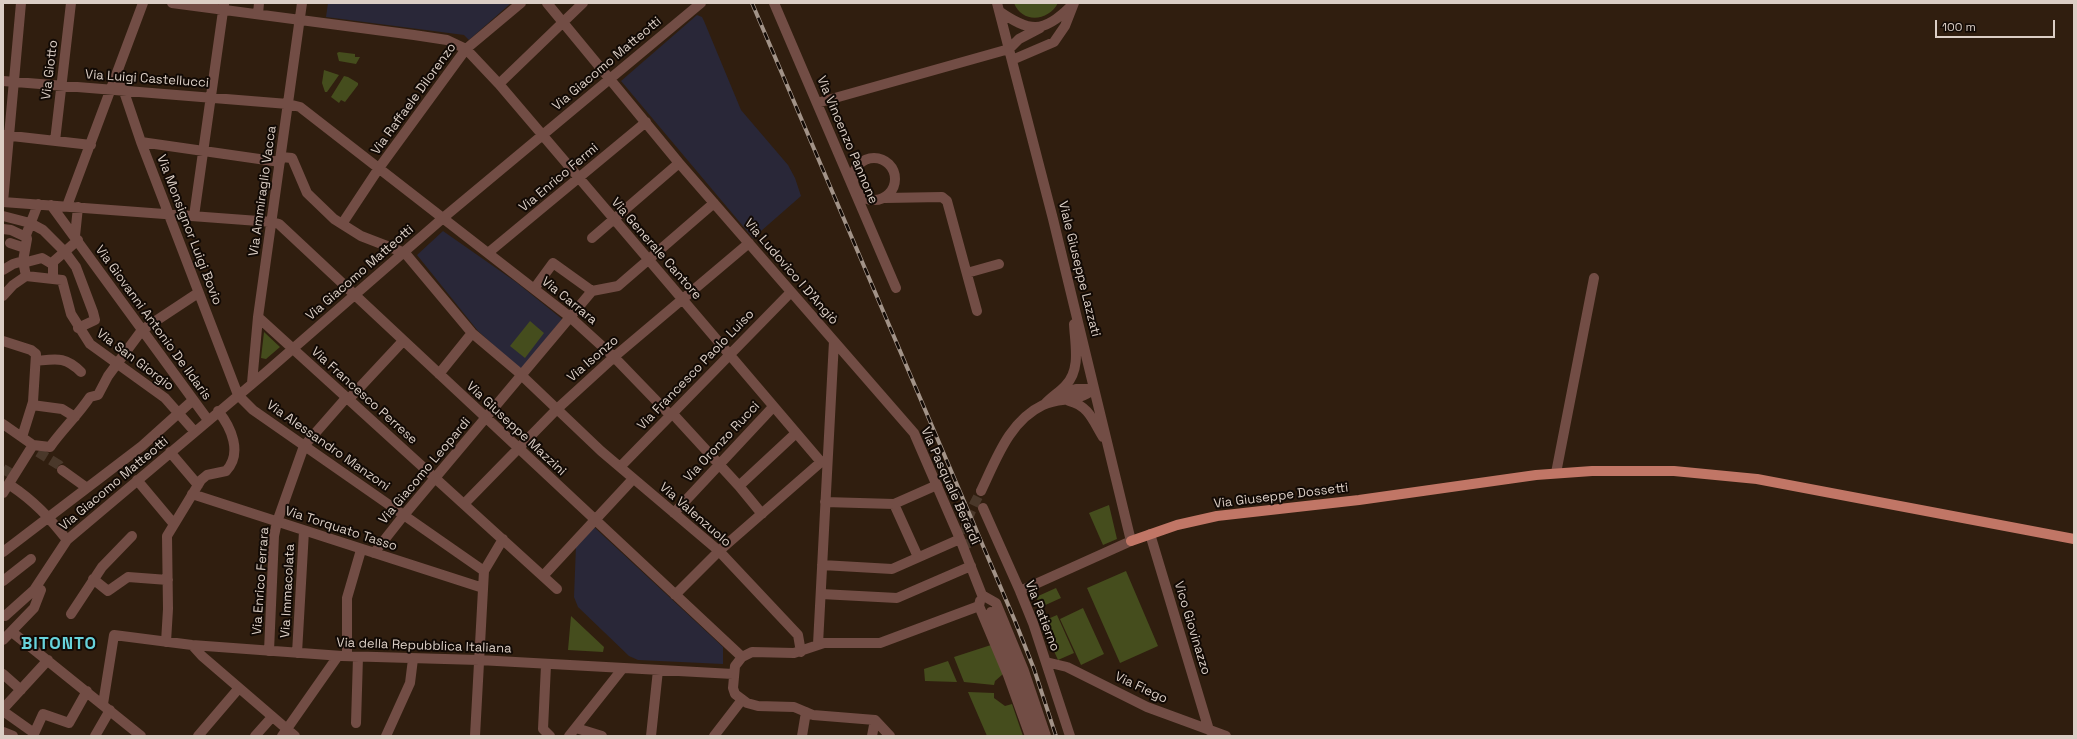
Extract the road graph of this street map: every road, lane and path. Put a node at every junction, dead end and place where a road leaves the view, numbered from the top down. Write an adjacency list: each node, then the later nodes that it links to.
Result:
1 (21, 3): 25 (street)
2 (71, 3): 27 (street, Via Giotto)
3 (143, 3): 22 (street)
4 (172, 3): 13 (street)
5 (259, 3): 15 (street)
6 (302, 3): 16 (street, Via Ammiraglio Vacca)
7 (521, 3): 19 (street, Via Raffaele Dilorenzo)
8 (547, 3): 17 (street, Via Ludovico I D'Angiò)
9 (583, 3): 17 (street)
10 (700, 3): 23 (street, Via Giacomo Matteotti)
11 (774, 3): 31 (street, Via Vincenzo Pannone)
12 (1073, 4): 18 (street); 21 (street)
13 (224, 6): 15 (street); 30 (street)
14 (998, 7): 18 (street); 20 (street, Viale Giuseppe Lazzati)
15 (258, 14): 16 (street)
16 (300, 20): 19 (street); 32 (street, Via Ammiraglio Vacca)
17 (564, 22): 23 (street, Via Ludovico I D'Angiò); 26 (street)
18 (1040, 28): 20 (street)
19 (466, 49): 26 (street, Via Generale Cantore); 42 (street, Via Raffaele Dilorenzo)
20 (1009, 49): 21 (street, Viale Giuseppe Lazzati); 31 (street)
21 (1012, 60): 87 (street, Viale Giuseppe Lazzati)
22 (118, 74): 28 (street); 29 (street, Via Monsignor Luigi Bovio)
23 (611, 79): 33 (street, Via Ludovico I D'Angiò); 35 (street, Via Giacomo Matteotti)
24 (3, 81): 25 (street, Via Luigi Castellucci)
25 (14, 82): 27 (street, Via Luigi Castellucci); 34 (street)
26 (499, 84): 35 (street, Via Generale Cantore)
27 (61, 86): 28 (street, Via Luigi Castellucci); 36 (street, Via Giotto)
28 (112, 90): 29 (street, Via Luigi Castellucci); 38 (street)
29 (124, 91): 30 (street, Via Luigi Castellucci); 37 (street, Via Monsignor Luigi Bovio)
30 (211, 97): 32 (street, Via Luigi Castellucci); 39 (street)
31 (818, 103): 44 (street, Via Vincenzo Pannone)
32 (288, 104): 40 (street, Via Ammiraglio Vacca); 42 (street, Via Luigi Castellucci)
33 (646, 122): 41 (street, Via Ludovico I D'Angiò); 43 (street, Via Enrico Fermi)
34 (6, 135): 36 (street); 46 (street)
35 (542, 135): 43 (street, Via Generale Cantore); 55 (street, Via Giacomo Matteotti)
36 (55, 141): 38 (street)
37 (141, 142): 39 (street); 52 (street, Via Monsignor Luigi Bovio)
38 (91, 145): 50 (street)
39 (203, 151): 40 (street); 54 (street)
40 (280, 159): 57 (street, Via Ammiraglio Vacca); 59 (street)
41 (679, 162): 47 (street, Via Ludovico I D'Angiò); 56 (street)
42 (379, 168): 55 (street, Via Carrara); 59 (street, Via Raffaele Dilorenzo)
43 (579, 179): 56 (street, Via Generale Cantore); 69 (street, Via Enrico Fermi)
44 (854, 189): 45 (street); 45 (street); 79 (street, Via Vincenzo Pannone)
45 (885, 198): 75 (street)
46 (3, 202): 48 (street)
47 (714, 203): 65 (street, Via Ludovico I D'Angiò); 70 (street)
48 (38, 204): 49 (street); 58 (street)
49 (52, 205): 50 (street); 62 (street, Via Giovanni Antonio De Ildaris)
50 (67, 206): 51 (street)
51 (78, 207): 52 (street); 62 (street)
52 (170, 214): 54 (street); 83 (street, Via Monsignor Luigi Bovio)
53 (3, 216): 58 (street)
54 (194, 216): 57 (street)
55 (443, 218): 68 (street, Via Giacomo Matteotti); 69 (street, Via Carrara)
56 (614, 220): 63 (street); 70 (street, Via Generale Cantore)
57 (272, 222): 84 (street, Via Giuseppe Mazzini); 89 (street, Via Ammiraglio Vacca)
58 (30, 223): 61 (street); 67 (street)
59 (342, 224): 68 (street)
60 (3, 229): 61 (street)
61 (26, 237): 66 (street)
62 (77, 238): 67 (street); 92 (street, Via Giovanni Antonio De Ildaris)
63 (592, 238)
64 (10, 243): 66 (street)
65 (749, 243): 82 (street, Via Ludovico I D'Angiò); 86 (street, Via Isonzo)
66 (25, 248): 71 (street)
67 (65, 252): 72 (street); 91 (street)
68 (405, 253): 84 (street, Via Giacomo Matteotti); 93 (street, Via Valenzuolo)
69 (488, 253): 80 (street, Via Carrara)
70 (648, 260): 81 (street); 86 (street, Via Generale Cantore)
71 (23, 262): 72 (street); 74 (street); 76 (street)
72 (53, 263): 78 (street, Via San Giorgio)
73 (999, 264): 75 (street)
74 (3, 270)
75 (966, 273): 88 (street)
76 (26, 276): 78 (street); 85 (street)
77 (1594, 278): 134 (street)
78 (58, 279): 91 (street, Via San Giorgio)
79 (896, 288)
80 (534, 289): 81 (street); 90 (street, Via Carrara)
81 (592, 291): 90 (street, Via Giacomo Leopardi)
82 (792, 292): 95 (street, Via Ludovico I D'Angiò); 98 (street, Via Francesco Paolo Luiso)
83 (198, 293): 92 (street); 107 (street, Via Monsignor Luigi Bovio)
84 (354, 294): 94 (street, Via Giuseppe Mazzini); 97 (street, Via Giacomo Matteotti)
85 (3, 296)
86 (683, 300): 98 (street, Via Generale Cantore); 99 (street, Via Isonzo)
87 (1073, 301): 106 (street, Viale Giuseppe Lazzati); 112 (street)
88 (977, 311)
89 (258, 317): 97 (street, Via Francesco Perrese); 105 (street, Via Ammiraglio Vacca)
90 (570, 317): 99 (street, Via Carrara); 104 (street, Via Giacomo Leopardi)
91 (78, 328): 101 (street, Via San Giorgio)
92 (142, 330): 101 (street); 110 (street, Via Giovanni Antonio De Ildaris)
93 (472, 333): 103 (street); 104 (street, Via Valenzuolo)
94 (403, 340): 103 (street, Via Giuseppe Mazzini); 108 (street)
95 (834, 341): 130 (street, Via Ludovico I D'Angiò); 140 (street, Via Pasquale Berardi)
96 (3, 342): 100 (street)
97 (292, 349): 105 (street, Via Giacomo Matteotti); 108 (street, Via Francesco Perrese)
98 (730, 355): 113 (street, Via Generale Cantore); 117 (street, Via Francesco Paolo Luiso)
99 (614, 357): 114 (street, Via Isonzo); 117 (street, Via Carrara)
100 (36, 361): 102 (street); 111 (street)
101 (116, 365): 116 (street, Via San Giorgio); 118 (street)
102 (81, 372)
103 (439, 374): 119 (street, Via Giuseppe Mazzini)
104 (522, 376): 114 (street, Via Valenzuolo); 119 (street, Via Giacomo Leopardi)
105 (252, 383): 107 (street, Via Giacomo Matteotti)
106 (1094, 389): 109 (street); 112 (street); 126 (street, Viale Giuseppe Lazzati)
107 (238, 395): 115 (street, Via Giacomo Matteotti); 125 (street, Via Alessandro Manzoni)
108 (347, 399): 125 (street); 135 (street, Via Francesco Perrese)
109 (1066, 400): 112 (street); 126 (street)
110 (192, 401): 116 (street); 120 (street, Via Giovanni Antonio De Ildaris)
111 (32, 405): 118 (street); 124 (street)
112 (1043, 405): 143 (street)
113 (773, 407): 123 (street, Via Generale Cantore); 131 (street, Via Oronzo Rucci)
114 (557, 409): 128 (street, Via Isonzo); 132 (street, Via Valenzuolo)
115 (218, 411): 120 (street, Via Giacomo Matteotti); 139 (street)
116 (180, 412): 122 (street, Via San Giorgio); 142 (street)
117 (671, 414): 131 (street, Via Carrara); 132 (street, Via Francesco Paolo Luiso)
118 (75, 417): 127 (street)
119 (486, 419): 128 (street, Via Giuseppe Mazzini); 135 (street, Via Giacomo Leopardi)
120 (208, 420): 122 (street, Via Giacomo Matteotti)
121 (3, 424): 124 (street)
122 (195, 432): 129 (street, Via Giacomo Matteotti)
123 (796, 433): 130 (street, Via Generale Cantore); 141 (street)
124 (22, 437): 127 (street)
125 (304, 446): 152 (street, Via Alessandro Manzoni); 155 (street, Via Enrico Ferrara)
126 (1108, 446): 164 (street, Viale Giuseppe Lazzati)
127 (37, 448): 136 (street)
128 (517, 448): 147 (street, Via Isonzo); 154 (street, Via Giuseppe Mazzini)
129 (170, 452): 138 (street, Via Giacomo Matteotti); 139 (street)
130 (824, 462): 146 (street, Via Ludovico I D'Angiò); 151 (street)
131 (720, 465): 141 (street, Via Carrara); 150 (street, Via Oronzo Rucci)
132 (620, 467): 137 (street, Via Valenzuolo)
133 (62, 470): 142 (street)
134 (1556, 473): 158 (main road, Via Giuseppe Dossetti); 162 (main road, Via Giuseppe Dossetti)
135 (436, 478): 147 (street, Via Francesco Perrese); 152 (street, Via Giacomo Leopardi)
136 (13, 479): 144 (street); 153 (street)
137 (634, 479): 150 (street, Via Valenzuolo); 154 (street)
138 (137, 480): 156 (street); 163 (street, Via Giacomo Matteotti)
139 (198, 485): 145 (street)
140 (937, 485): 148 (street); 161 (street, Via Pasquale Berardi)
141 (739, 486): 151 (street, Via Carrara)
142 (89, 487): 153 (street)
143 (981, 491)
144 (3, 493)
145 (192, 494): 155 (street, Via Torquato Tasso); 156 (street)
146 (825, 502): 148 (street); 171 (street, Via Ludovico I D'Angiò)
147 (464, 504): 160 (street, Via Francesco Perrese)
148 (894, 504): 169 (street)
149 (983, 508): 181 (street, Via Patierno)
150 (674, 513): 166 (street, Via Valenzuolo)
151 (762, 514): 166 (street)
152 (404, 515): 168 (street, Via Giacomo Leopardi); 173 (street, Via Alessandro Manzoni)
153 (49, 517): 163 (street); 167 (street)
154 (594, 521): 174 (street); 183 (street, Via Giuseppe Mazzini)
155 (277, 522): 157 (street, Via Torquato Tasso); 195 (street, Via Enrico Ferrara)
156 (173, 523): 176 (street)
157 (304, 531): 165 (street, Via Torquato Tasso); 197 (street, Via Immacolata)
158 (1150, 534): 164 (main road, Via Giuseppe Dossetti); 220 (street, Vico Giovinazzo)
159 (132, 536): 175 (street)
160 (503, 539): 173 (street); 174 (street, Via Francesco Perrese)
161 (960, 539): 169 (street); 172 (street, Via Pasquale Berardi)
162 (2074, 539)
163 (67, 540): 178 (street, Via Giacomo Matteotti)
164 (1132, 542): 181 (street, Via Giuseppe Dossetti)
165 (361, 550): 168 (street, Via Torquato Tasso); 198 (street)
166 (719, 550): 183 (street); 196 (street, Via Valenzuolo)
167 (3, 552)
168 (374, 553): 179 (street, Via Torquato Tasso)
169 (918, 557): 171 (street)
170 (31, 559): 177 (street)
171 (822, 565): 182 (street, Via Ludovico I D'Angiò)
172 (971, 566): 182 (street); 184 (street, Via Pasquale Berardi)
173 (484, 571): 179 (street)
174 (543, 576): 180 (street, Via Francesco Perrese)
175 (93, 579): 176 (street); 188 (street)
176 (168, 580): 192 (street)
177 (3, 581)
178 (44, 582): 185 (street, Via Giacomo Matteotti); 189 (street, Via Giacomo Matteotti)
179 (482, 588): 203 (street)
180 (557, 589)
181 (1020, 591): 204 (street, Via Patierno)
182 (821, 594): 194 (street, Via Ludovico I D'Angiò)
183 (675, 595): 200 (street, Via Giuseppe Mazzini)
184 (982, 596): 186 (street); 225 (street)
185 (37, 601): 189 (street); 190 (street, Via Giacomo Matteotti)
186 (979, 606): 194 (street); 225 (street)
187 (991, 612): 225 (street)
188 (71, 614)
189 (4, 616)
190 (12, 632): 191 (street, Via Giacomo Matteotti); 202 (street)
191 (3, 640)
192 (166, 642): 193 (street, Via della Repubblica Italiana); 214 (street, Via della Repubblica Italiana)
193 (192, 644): 195 (street, Via della Repubblica Italiana); 210 (street)
194 (818, 644): 196 (street)
195 (269, 650): 197 (street, Via della Repubblica Italiana)
196 (801, 652): 200 (street)
197 (297, 653): 198 (street, Via della Repubblica Italiana)
198 (342, 656): 199 (street, Via della Repubblica Italiana); 222 (street)
199 (358, 657): 201 (street, Via della Repubblica Italiana); 219 (street)
200 (742, 657): 209 (street)
201 (413, 659): 203 (street, Via della Repubblica Italiana); 232 (street)
202 (48, 660): 211 (street); 212 (street)
203 (479, 660): 205 (street, Via della Repubblica Italiana); 233 (street)
204 (1046, 662): 220 (street, Via Fiego); 241 (street, Via Patierno)
205 (546, 664): 206 (street, Via della Repubblica Italiana); 234 (street)
206 (623, 668): 207 (street, Via della Repubblica Italiana); 223 (street)
207 (658, 670): 209 (street, Via della Repubblica Italiana); 236 (street)
208 (3, 674): 211 (street)
209 (734, 674): 213 (street)
210 (239, 688): 217 (street); 229 (street)
211 (21, 690): 215 (street)
212 (87, 691): 214 (street); 224 (street)
213 (741, 700): 216 (street); 237 (street)
214 (106, 707): 227 (street); 228 (street)
215 (3, 710): 224 (street)
216 (806, 712): 218 (street); 238 (street)
217 (272, 716): 222 (street); 230 (street)
218 (875, 720): 239 (street); 240 (street)
219 (356, 723)
220 (1209, 730): 242 (street, Via Fiego)
221 (3, 732): 226 (street)
222 (284, 732): 231 (street)
223 (573, 732): 235 (street)
224 (34, 735)
225 (1038, 735)
226 (13, 736)
227 (95, 736)
228 (140, 736)
229 (198, 736)
230 (255, 736)
231 (295, 736)
232 (386, 736)
233 (475, 736)
234 (550, 736)
235 (602, 736)
236 (651, 736)
237 (714, 736)
238 (802, 736)
239 (872, 736)
240 (890, 736)
241 (1070, 736)
242 (1226, 736)

